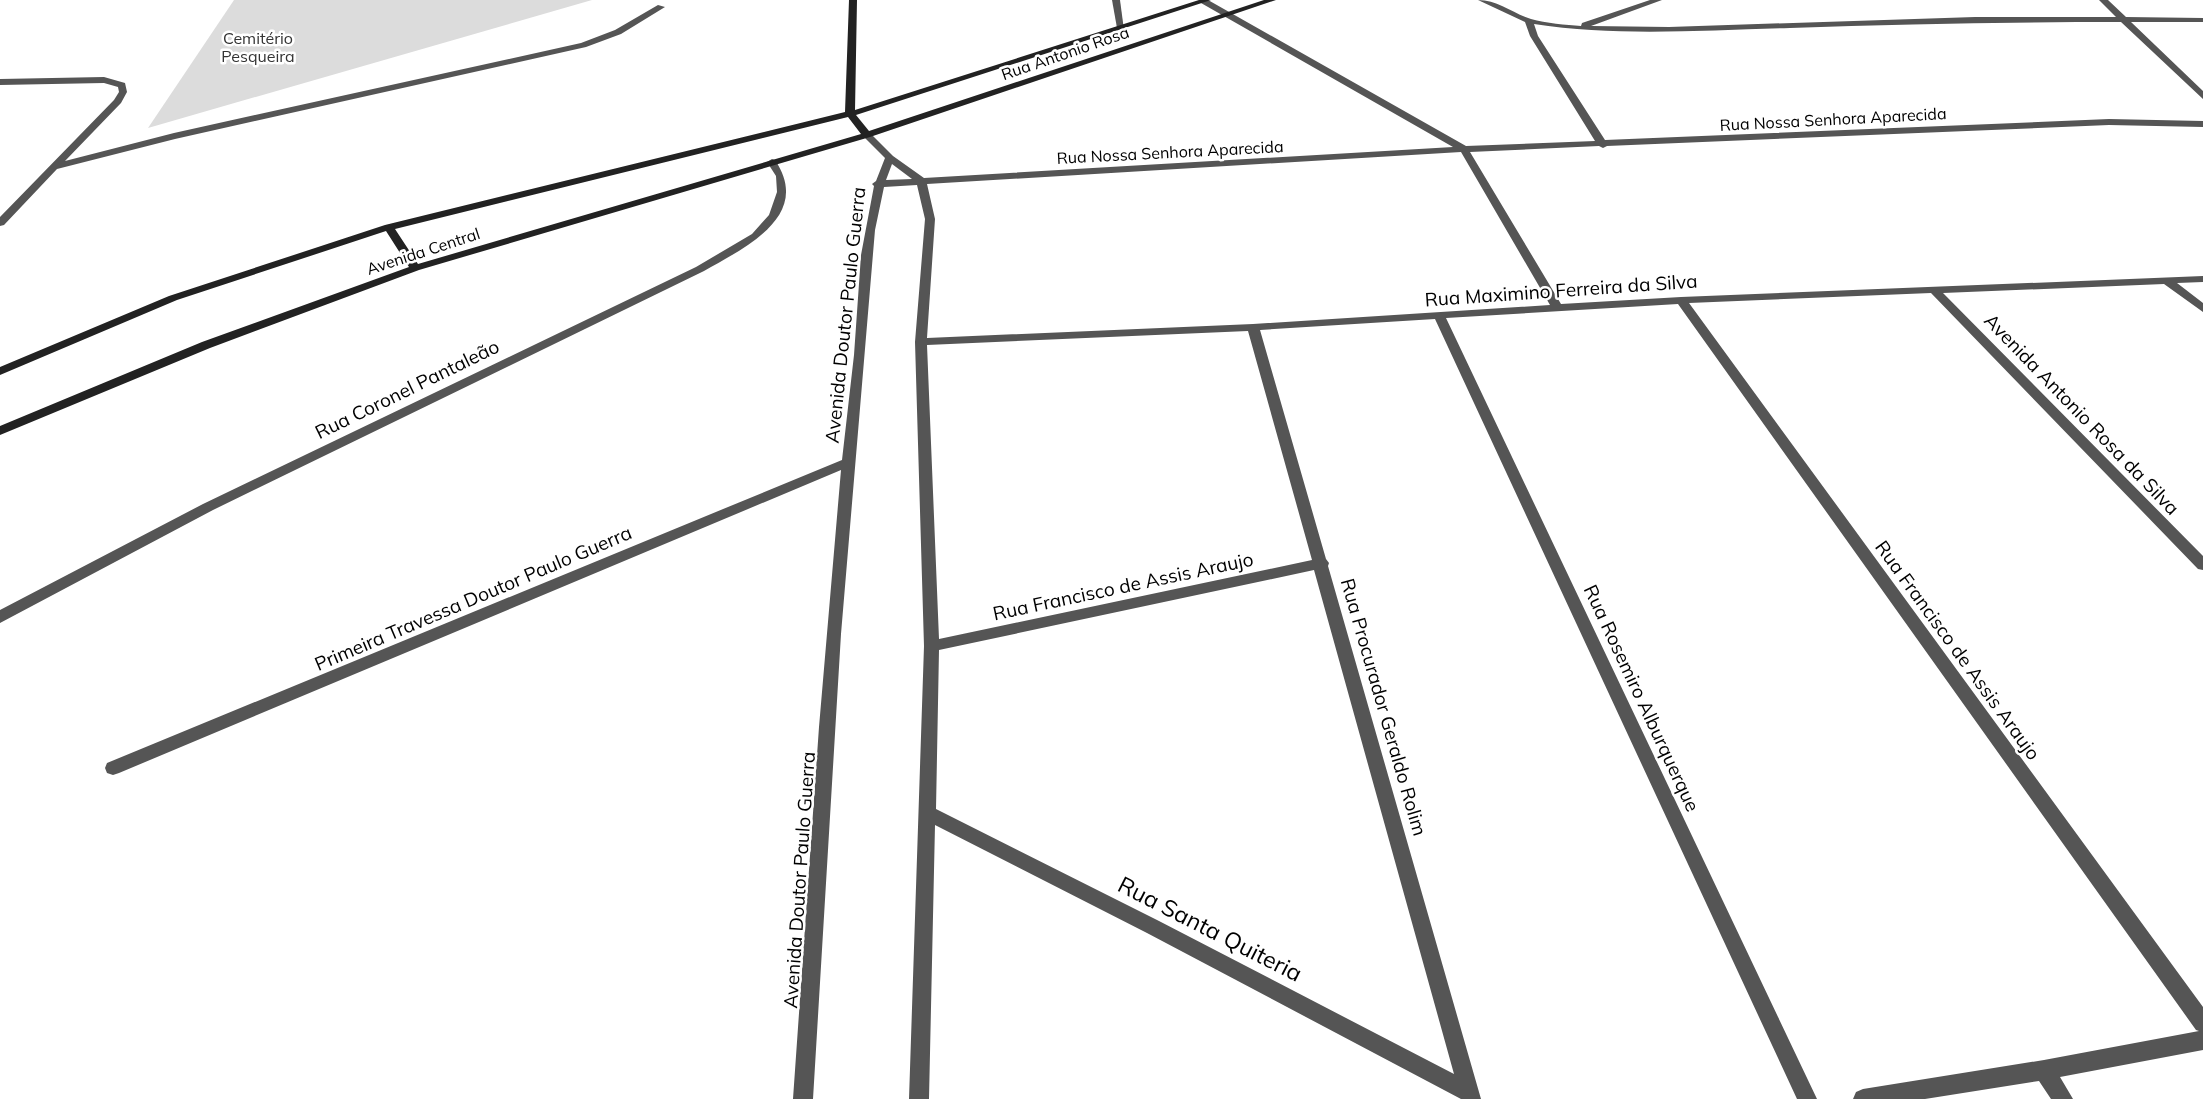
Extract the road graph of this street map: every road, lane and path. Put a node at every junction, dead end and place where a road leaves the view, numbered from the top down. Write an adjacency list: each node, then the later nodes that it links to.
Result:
1 (853, 0): 17 (main road)
2 (1116, 0): 13 (street)
3 (1272, 0): 9 (main road, Rua Antonio Rosa)
4 (1482, 0): 11 (street)
5 (1658, 0): 14 (street)
6 (2103, 0): 10 (street)
7 (1206, 1): 9 (street); 13 (main road, Rua Antonio Rosa)
8 (661, 7): 24 (street)
9 (1226, 14): 19 (main road, Rua Antonio Rosa); 21 (street)
10 (2125, 19): 12 (street); 14 (street); 16 (street)
11 (1529, 20): 14 (street); 20 (street)
12 (2203, 20)
13 (1121, 28): 17 (main road, Rua Antonio Rosa)
14 (1574, 28)
15 (0, 82): 24 (street)
16 (2203, 96)
17 (850, 114): 19 (main road); 30 (main road, Avenida Central)
18 (2203, 124): 20 (street, Rua Nossa Senhora Aparecida)
19 (867, 135): 22 (street); 23 (main road, Avenida Central)
20 (1604, 145): 21 (street, Rua Nossa Senhora Aparecida)
21 (1464, 149): 25 (street, Rua Nossa Senhora Aparecida); 36 (street)
22 (890, 158): 25 (street); 26 (street, Avenida Doutor Paulo Guerra)
23 (772, 162): 31 (main road, Avenida Central); 46 (street, Rua Coronel Pantaleão)
24 (55, 167): 27 (street)
25 (921, 181): 26 (street, Rua Nossa Senhora Aparecida); 40 (street)
26 (877, 184): 43 (street, Avenida Doutor Paulo Guerra)
27 (19, 204): 28 (street); 29 (street)
28 (0, 205)
29 (0, 223)
30 (389, 228): 31 (main road); 41 (main road, Avenida Central)
31 (415, 268): 42 (main road, Avenida Central)
32 (2203, 279): 33 (street, Rua Maximino Ferreira da Silva)
33 (2167, 281): 34 (street, Rua Maximino Ferreira da Silva); 37 (street)
34 (1934, 290): 35 (street, Rua Maximino Ferreira da Silva); 45 (street, Avenida Antonio Rosa da Silva)
35 (1681, 300): 36 (street, Rua Maximino Ferreira da Silva); 50 (street, Rua Francisco de Assis Araujo)
36 (1557, 307): 38 (street, Rua Maximino Ferreira da Silva)
37 (2203, 309)
38 (1439, 316): 39 (street, Rua Maximino Ferreira da Silva); 56 (street, Rua Rosemiro Alburquerque)
39 (1254, 327): 40 (street, Rua Maximino Ferreira da Silva); 44 (street, Rua Procurador Geraldo Rolim)
40 (921, 342): 47 (street)
41 (0, 371)
42 (0, 431)
43 (847, 463): 48 (street, Primeira Travessa Doutor Paulo Guerra); 54 (street, Avenida Doutor Paulo Guerra)
44 (1322, 563): 47 (street, Rua Francisco de Assis Araujo); 53 (street, Rua Procurador Geraldo Rolim)
45 (2203, 565)
46 (0, 617)
47 (932, 646): 49 (street)
48 (113, 768)
49 (926, 812): 53 (street, Rua Santa Quiteria); 55 (street)
50 (2203, 1023)
51 (2203, 1040): 52 (street)
52 (2044, 1070): 57 (street); 58 (street)
53 (1470, 1096)
54 (803, 1099)
55 (919, 1099)
56 (1807, 1099)
57 (1863, 1099)
58 (2063, 1099)

